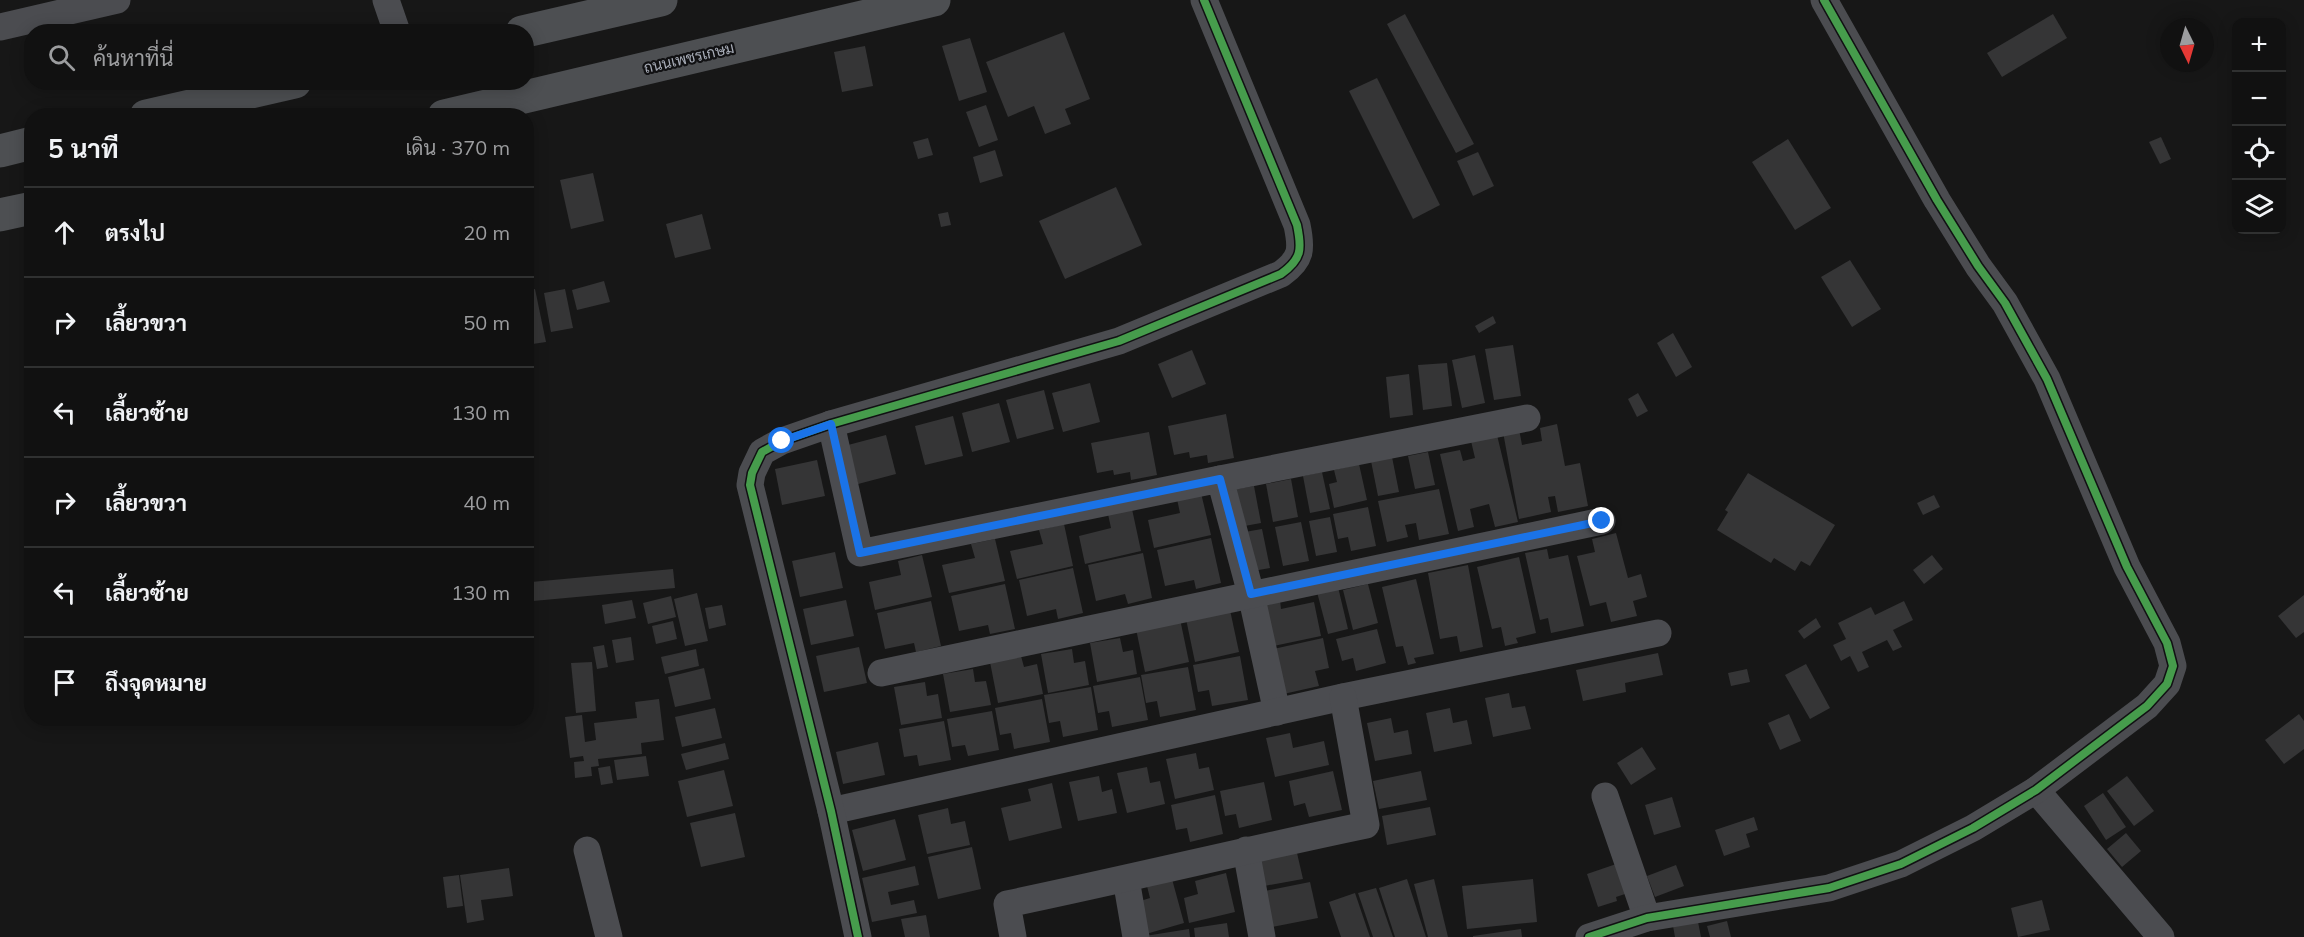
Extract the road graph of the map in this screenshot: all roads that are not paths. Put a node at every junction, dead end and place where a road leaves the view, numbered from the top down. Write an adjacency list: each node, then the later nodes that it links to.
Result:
1 (117, 0): 8 (street)
2 (386, 0): 7 (street)
3 (661, 0): 9 (main road)
4 (934, 0): 12 (main road, ถนนเพชรเกษม)
5 (1204, 0): 18 (street)
6 (1824, 0): 26 (street)
7 (394, 24)
8 (0, 27)
9 (534, 29)
10 (260, 90): 11 (main road)
11 (181, 108)
12 (478, 108)
13 (24, 145): 14 (main road)
14 (0, 151)
15 (24, 210): 16 (main road)
16 (0, 215)
17 (1527, 418): 19 (street)
18 (831, 424): 19 (street); 28 (street)
19 (1220, 479): 21 (street)
20 (1602, 521): 21 (street)
21 (1251, 594): 23 (street); 25 (street)
22 (1658, 633): 24 (street)
23 (880, 673)
24 (1343, 697): 25 (street); 30 (street)
25 (1277, 712): 28 (street)
26 (2036, 790): 32 (street); 39 (street)
27 (1605, 796): 32 (street)
28 (831, 811): 34 (street)
29 (588, 850): 33 (street)
30 (1246, 850): 31 (street); 37 (street)
31 (1126, 879): 35 (street); 36 (street)
32 (1647, 918): 38 (street)
33 (609, 937)
34 (858, 937)
35 (1013, 937)
36 (1136, 937)
37 (1262, 937)
38 (1589, 937)
39 (2161, 937)

